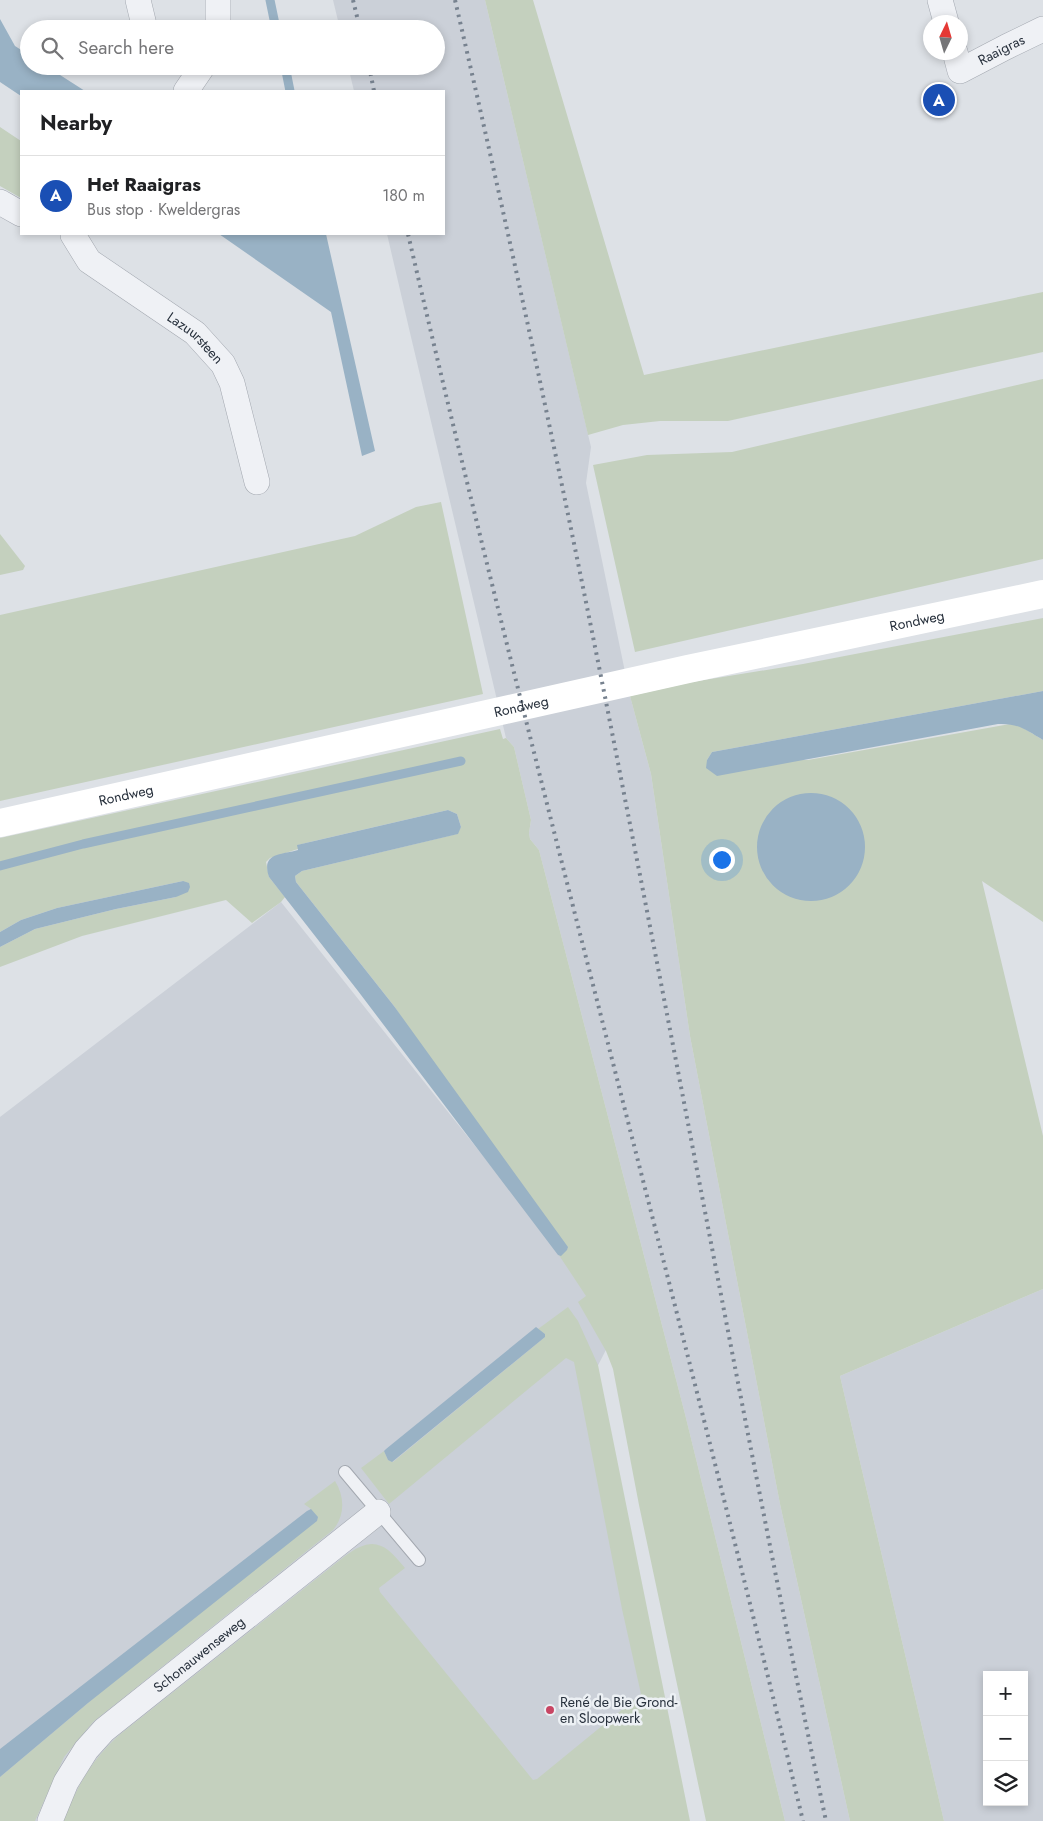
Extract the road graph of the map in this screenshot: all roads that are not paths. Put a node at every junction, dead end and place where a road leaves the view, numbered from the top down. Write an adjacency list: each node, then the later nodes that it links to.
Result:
1 (138, 0): 5 (street)
2 (218, 0): 6 (street)
3 (940, 0): 4 (street)
4 (944, 15)
5 (143, 20)
6 (218, 20)
7 (1043, 29): 8 (street, Raaigras)
8 (957, 62)
9 (197, 75): 10 (street)
10 (187, 90)
11 (0, 202): 12 (street)
12 (20, 213)
13 (72, 235): 14 (street, Lazuursteen)
14 (257, 482)
15 (1043, 594): 16 (main road, Rondweg)
16 (0, 823)
17 (345, 1472): 18 (lane)
18 (378, 1512): 19 (lane); 20 (street, Schonauwenseweg)
19 (418, 1560)
20 (50, 1821)

